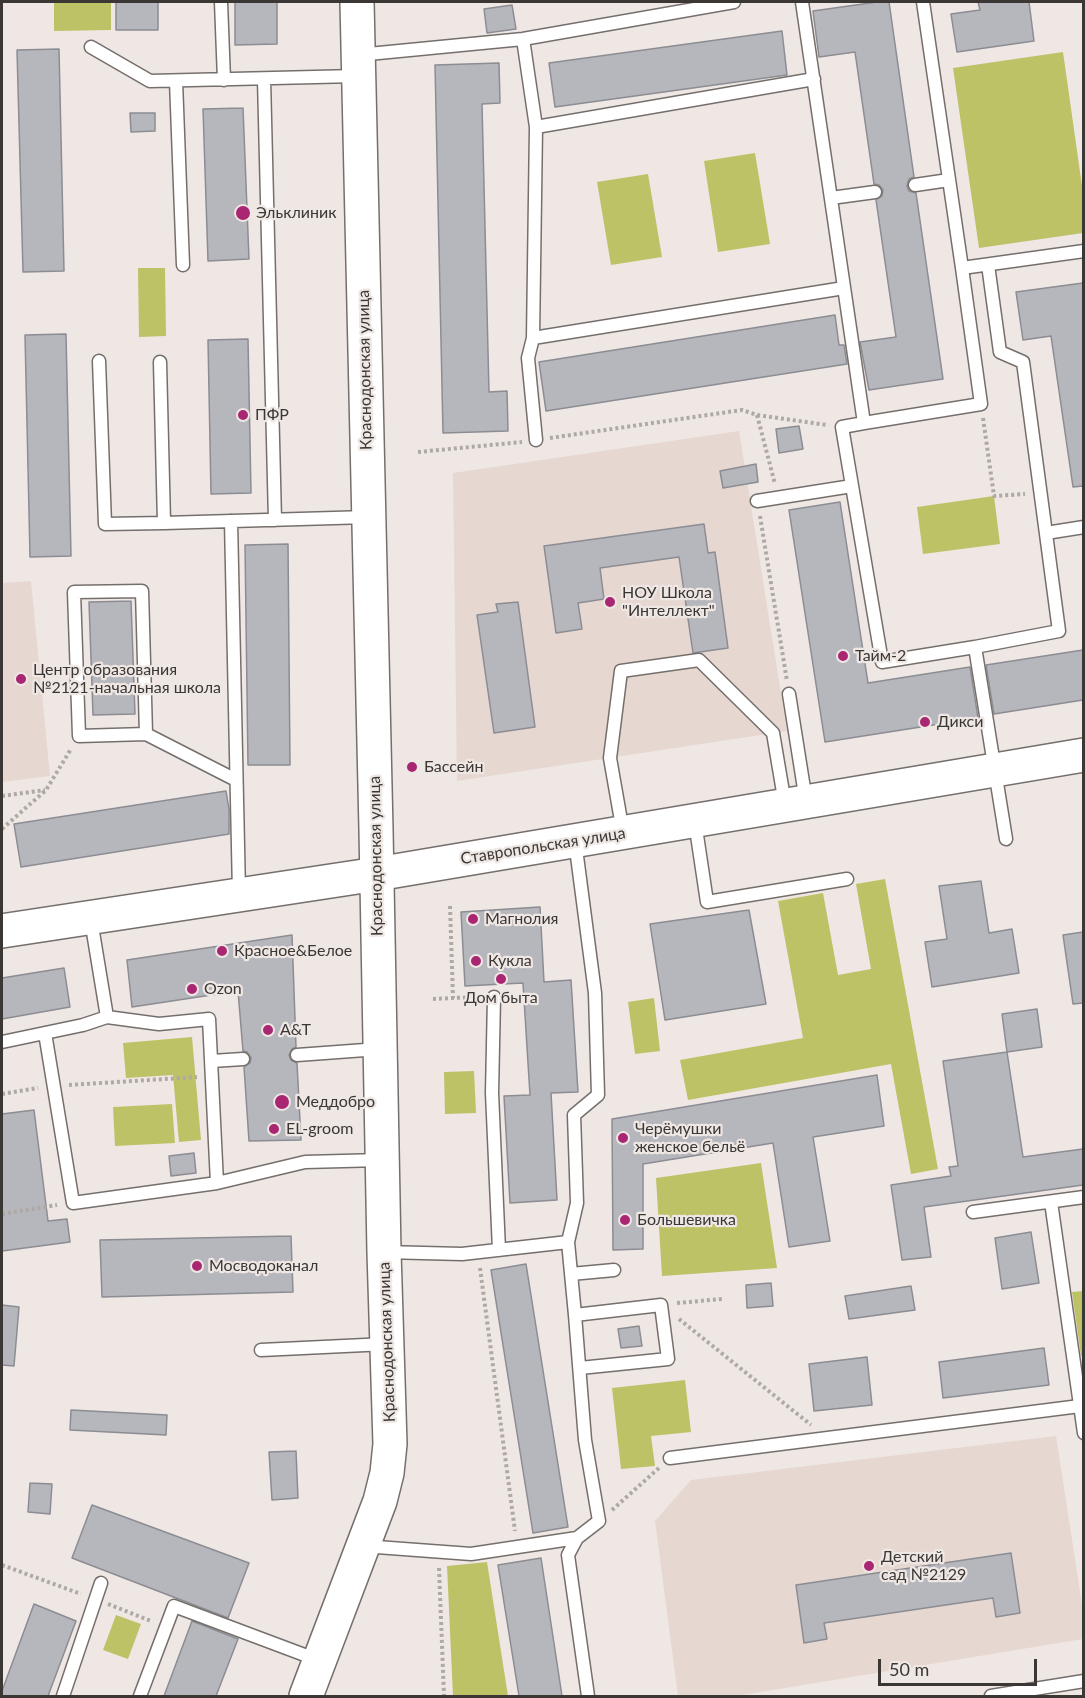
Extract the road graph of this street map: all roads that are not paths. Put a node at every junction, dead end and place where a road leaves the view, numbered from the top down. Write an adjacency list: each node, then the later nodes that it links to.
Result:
1 (220, 2): 12 (lane)
2 (357, 2): 9 (main road, Краснодонская улица)
3 (734, 2): 6 (lane)
4 (802, 2): 11 (lane)
5 (923, 2): 15 (lane)
6 (705, 4): 7 (lane)
7 (522, 39): 9 (lane); 14 (lane)
8 (90, 47): 13 (lane)
9 (357, 66): 10 (lane); 31 (main road, Краснодонская улица)
10 (264, 79): 12 (lane); 32 (lane)
11 (814, 79): 14 (lane); 18 (lane)
12 (224, 80): 13 (lane)
13 (176, 81): 20 (lane)
14 (536, 127): 24 (lane)
15 (949, 180): 16 (lane); 22 (lane)
16 (915, 186)
17 (875, 192): 18 (lane)
18 (831, 198): 23 (lane)
19 (1083, 251): 21 (lane)
20 (183, 265)
21 (988, 265): 22 (lane); 36 (lane)
22 (962, 268): 27 (lane)
23 (844, 288): 24 (lane); 27 (lane)
24 (532, 338): 28 (lane)
25 (99, 361): 34 (lane)
26 (160, 362): 34 (lane)
27 (864, 423): 29 (lane)
28 (536, 441)
29 (852, 486): 30 (lane); 37 (lane)
30 (757, 501)
31 (369, 517): 32 (lane); 48 (main road, Краснодонская улица)
32 (274, 520): 33 (lane)
33 (231, 521): 34 (lane); 42 (lane)
34 (165, 523)
35 (1083, 527): 36 (lane)
36 (1046, 533): 37 (lane)
37 (975, 647): 41 (lane)
38 (789, 694): 43 (lane)
39 (146, 734): 39 (lane); 42 (lane)
40 (1083, 755): 41 (main road, Ставропольская улица)
41 (995, 770): 43 (main road, Ставропольская улица); 46 (lane)
42 (236, 780): 50 (lane)
43 (796, 804): 44 (main road, Ставропольская улица); 45 (lane)
44 (694, 821): 45 (main road, Ставропольская улица); 49 (lane)
45 (623, 833): 47 (main road, Ставропольская улица)
46 (1006, 839)
47 (575, 842): 48 (main road, Ставропольская улица); 66 (lane)
48 (377, 874): 50 (main road, Ставропольская улица); 57 (main road, Краснодонская улица)
49 (847, 879)
50 (239, 894): 51 (main road, Ставропольская улица)
51 (91, 916): 52 (main road, Ставропольская улица); 54 (lane)
52 (2, 931)
53 (494, 997): 67 (lane)
54 (106, 1017): 55 (lane); 60 (lane)
55 (45, 1032): 56 (lane); 62 (lane)
56 (2, 1042)
57 (380, 1049): 58 (lane); 61 (main road, Краснодонская улица)
58 (297, 1055)
59 (243, 1059): 60 (lane)
60 (212, 1061): 62 (lane)
61 (382, 1160): 62 (lane); 68 (main road, Краснодонская улица)
62 (217, 1183)
63 (1083, 1197): 64 (lane)
64 (1051, 1202): 65 (lane); 75 (lane)
65 (973, 1212)
66 (568, 1242): 67 (lane); 70 (lane)
67 (499, 1250): 68 (lane)
68 (384, 1252): 72 (main road, Краснодонская улица)
69 (614, 1270): 70 (lane)
70 (571, 1274): 71 (lane)
71 (575, 1315): 74 (lane); 74 (lane)
72 (387, 1344): 73 (lane); 79 (main road, Краснодонская улица)
73 (261, 1350)
74 (580, 1368): 78 (lane)
75 (1080, 1406): 76 (lane); 77 (lane)
76 (1083, 1433)
77 (670, 1458)
78 (577, 1538): 79 (lane); 86 (lane)
79 (362, 1546): 81 (main road, Краснодонская улица)
80 (101, 1584): 83 (lane)
81 (319, 1660): 84 (lane); 85 (main road, Краснодонская улица)
82 (1083, 1681): 87 (lane)
83 (63, 1696)
84 (141, 1696)
85 (306, 1696)
86 (588, 1696)
87 (991, 1696)

